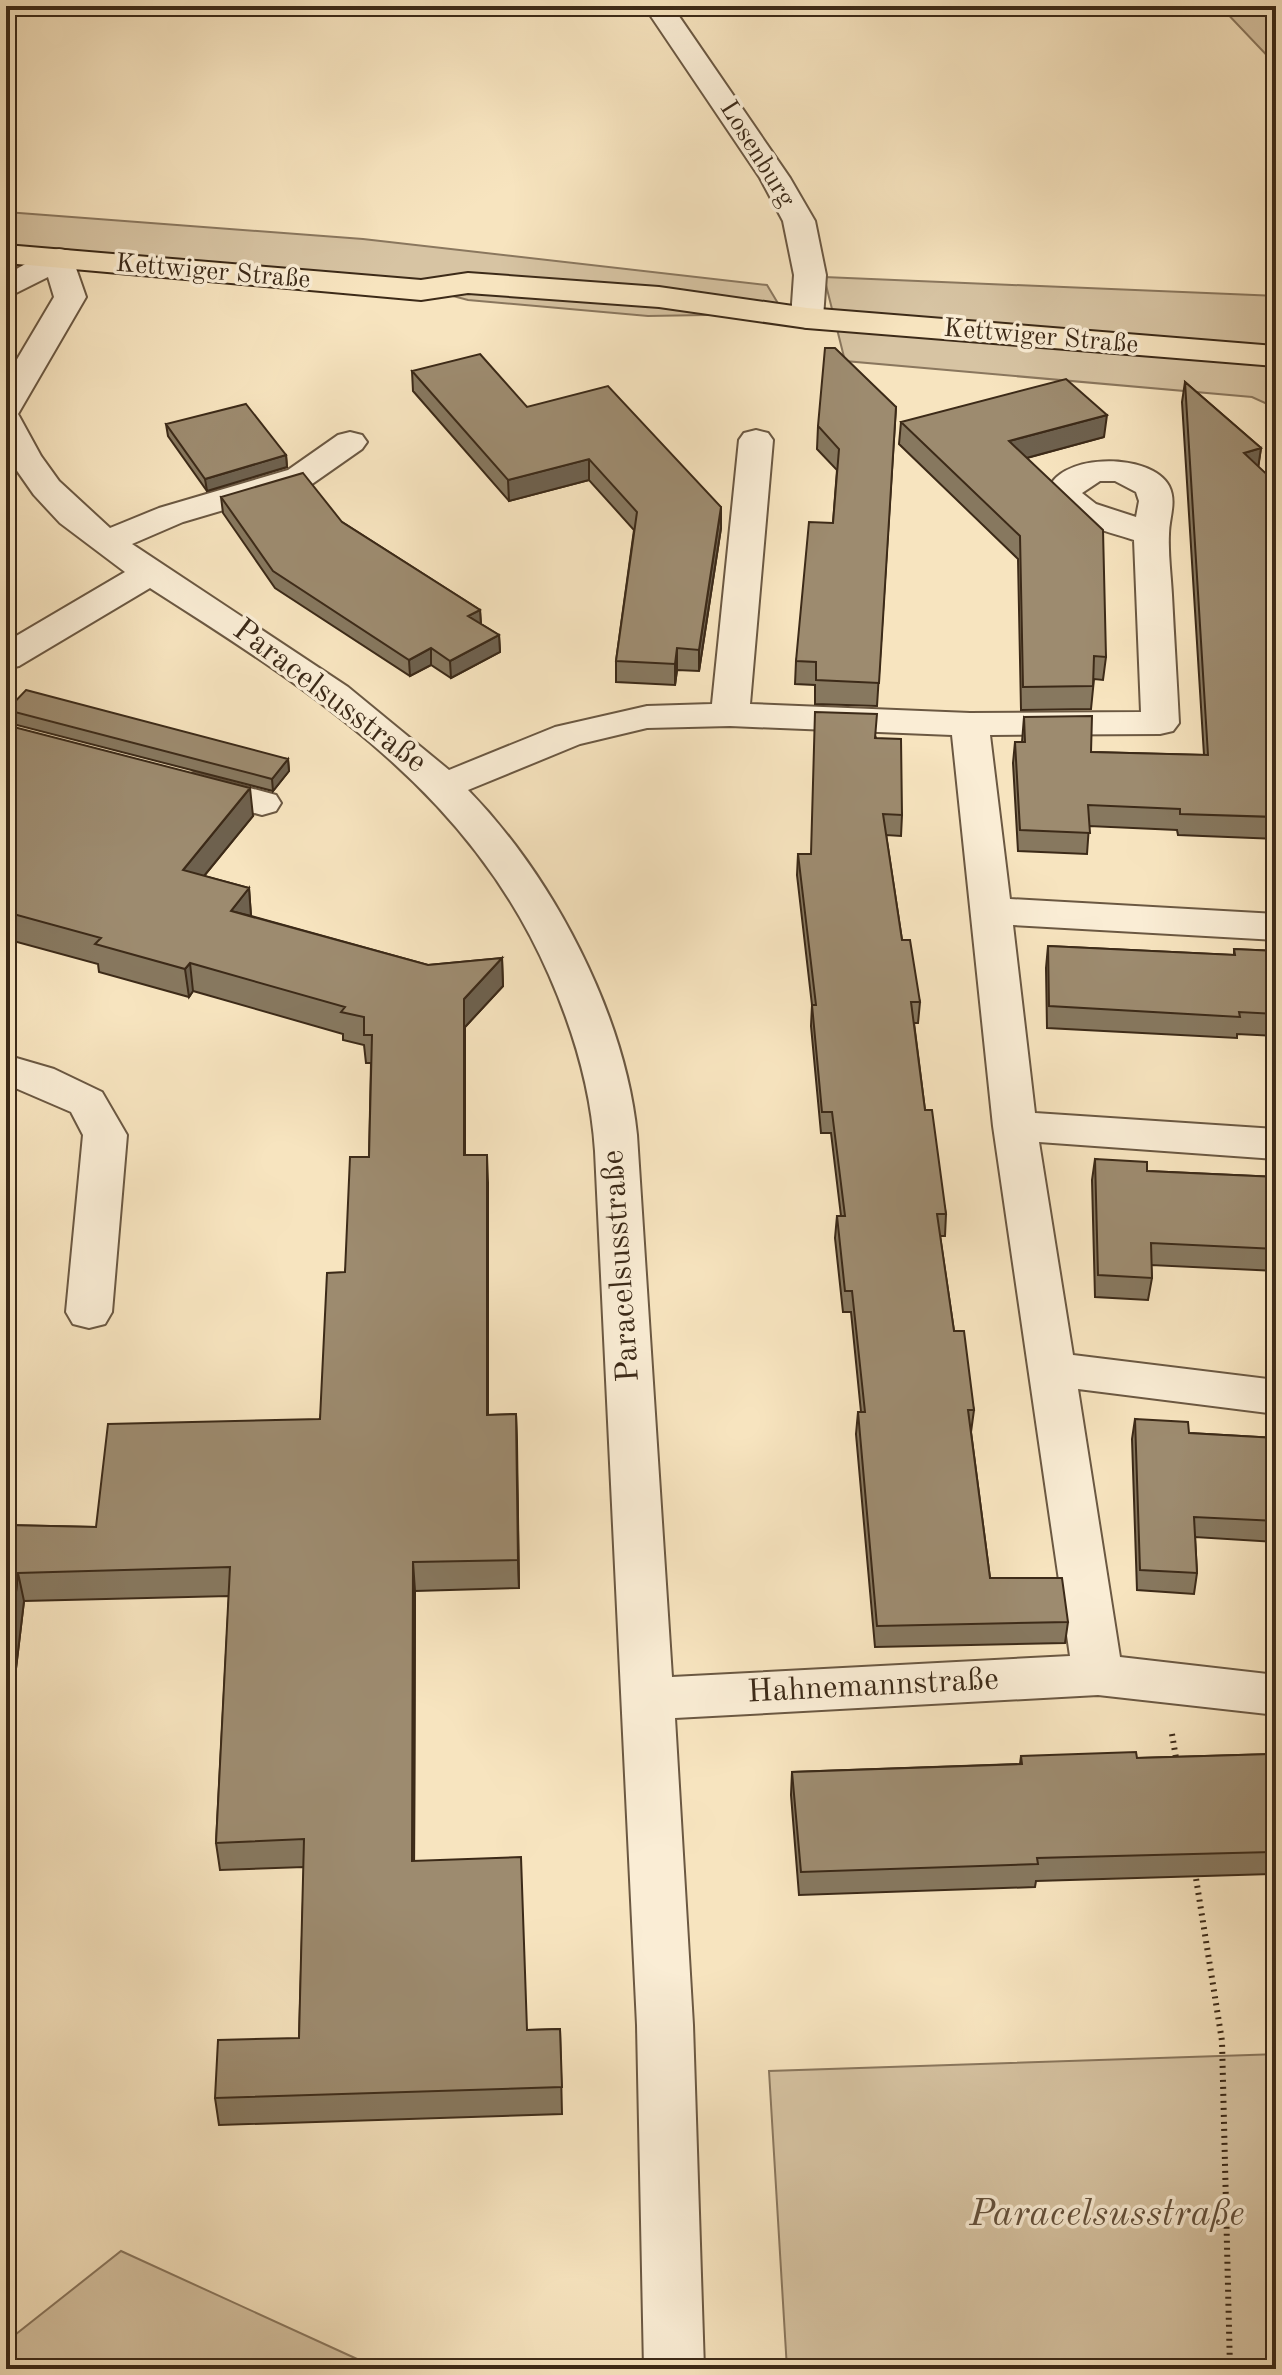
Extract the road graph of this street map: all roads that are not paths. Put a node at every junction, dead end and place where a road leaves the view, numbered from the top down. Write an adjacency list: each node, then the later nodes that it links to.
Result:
1 (658, 6): 5 (street, Losenburg)
2 (6, 254): 3 (main road, Kettwiger Straße)
3 (59, 258): 4 (street); 5 (main road, Kettwiger Straße); 7 (street)
4 (6, 288)
5 (807, 318): 6 (main road, Kettwiger Straße)
6 (1276, 356)
7 (6, 407)
8 (6, 421): 12 (street, Paracelsusstraße)
9 (756, 440): 15 (street)
10 (350, 442): 12 (street)
11 (1151, 534): 16 (street)
12 (108, 542): 13 (street, Paracelsusstraße)
13 (151, 573): 14 (street); 18 (street, Paracelsusstraße)
14 (6, 658)
15 (730, 715): 16 (street); 18 (street)
16 (970, 724): 20 (street)
17 (156, 775): 19 (street)
18 (445, 786): 30 (street, Paracelsusstraße)
19 (262, 803)
20 (989, 911): 21 (street); 23 (street)
21 (1276, 927)
22 (6, 1069): 25 (street)
23 (1015, 1126): 24 (street); 26 (street)
24 (1276, 1144)
25 (89, 1312)
26 (1051, 1369): 27 (street); 28 (street)
27 (1276, 1397)
28 (1098, 1675): 29 (street, Hahnemannstraße); 30 (street, Hahnemannstraße)
29 (1276, 1695)
30 (648, 1699): 31 (street, Paracelsusstraße)
31 (674, 2369)

